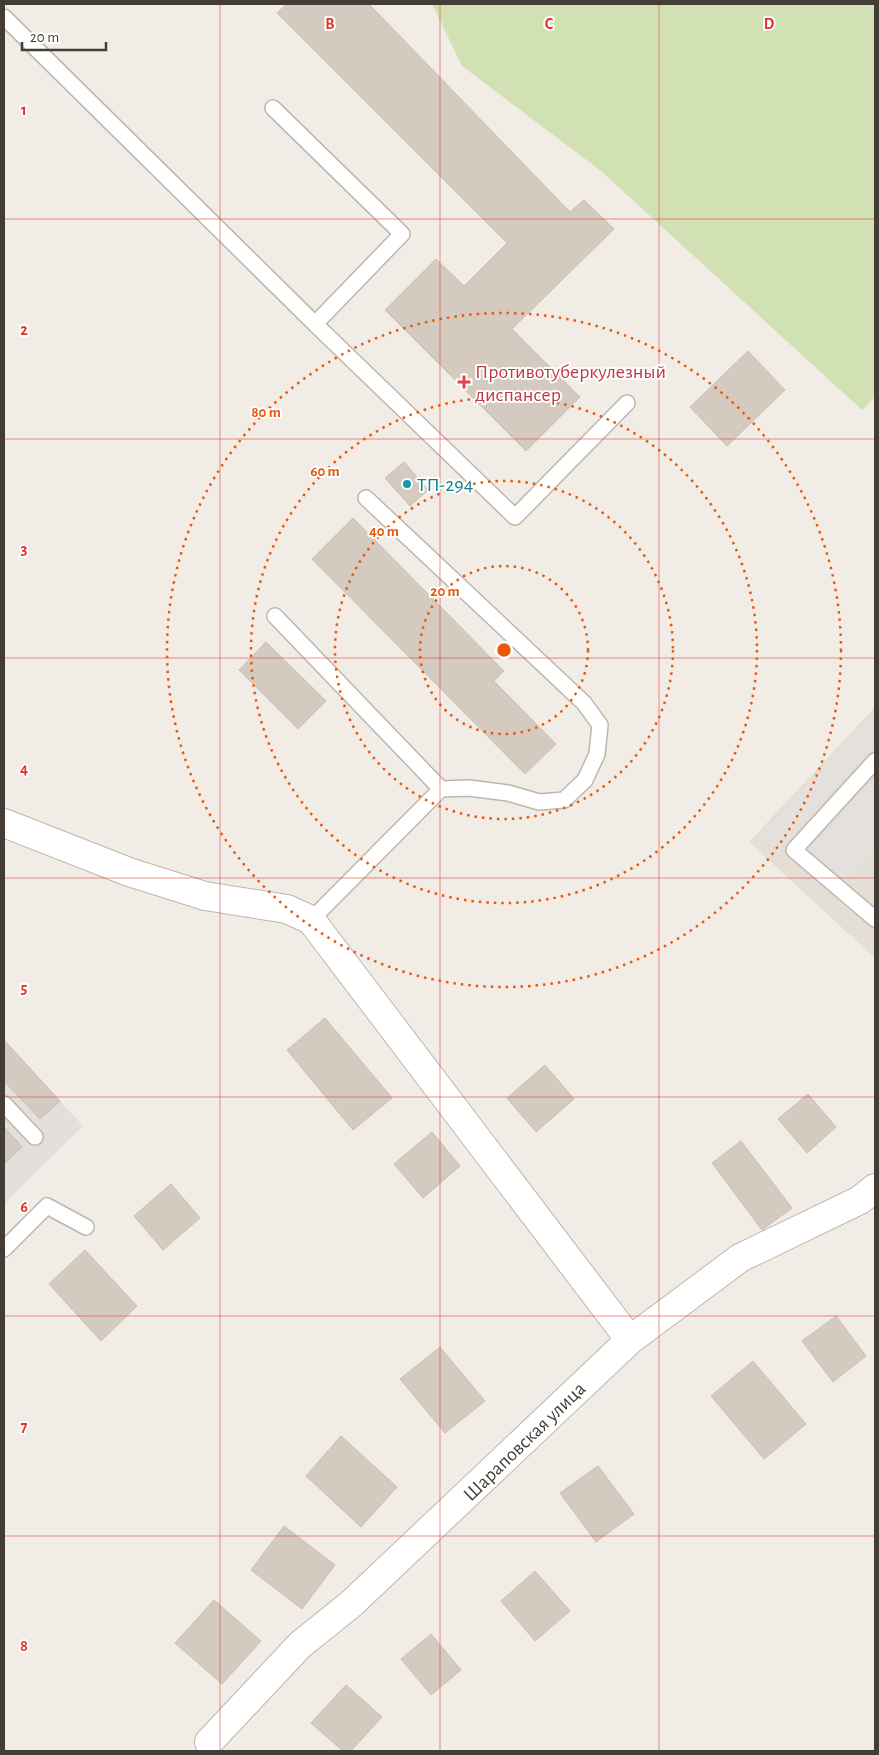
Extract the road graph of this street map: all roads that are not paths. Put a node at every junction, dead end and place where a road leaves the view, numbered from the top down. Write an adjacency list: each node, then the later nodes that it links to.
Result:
1 (4, 17): 3 (lane)
2 (273, 108): 3 (lane)
3 (315, 324): 4 (lane)
4 (627, 402)
5 (366, 498): 8 (lane)
6 (275, 616): 8 (lane)
7 (875, 761): 10 (lane)
8 (441, 789): 11 (lane)
9 (4, 823): 11 (street)
10 (875, 919)
11 (311, 920): 17 (street)
12 (4, 1104): 13 (lane)
13 (35, 1137)
14 (875, 1188): 17 (street, Шараповская улица)
15 (86, 1227): 16 (lane)
16 (4, 1249)
17 (630, 1340): 18 (street, Шараповская улица)
18 (209, 1742)

